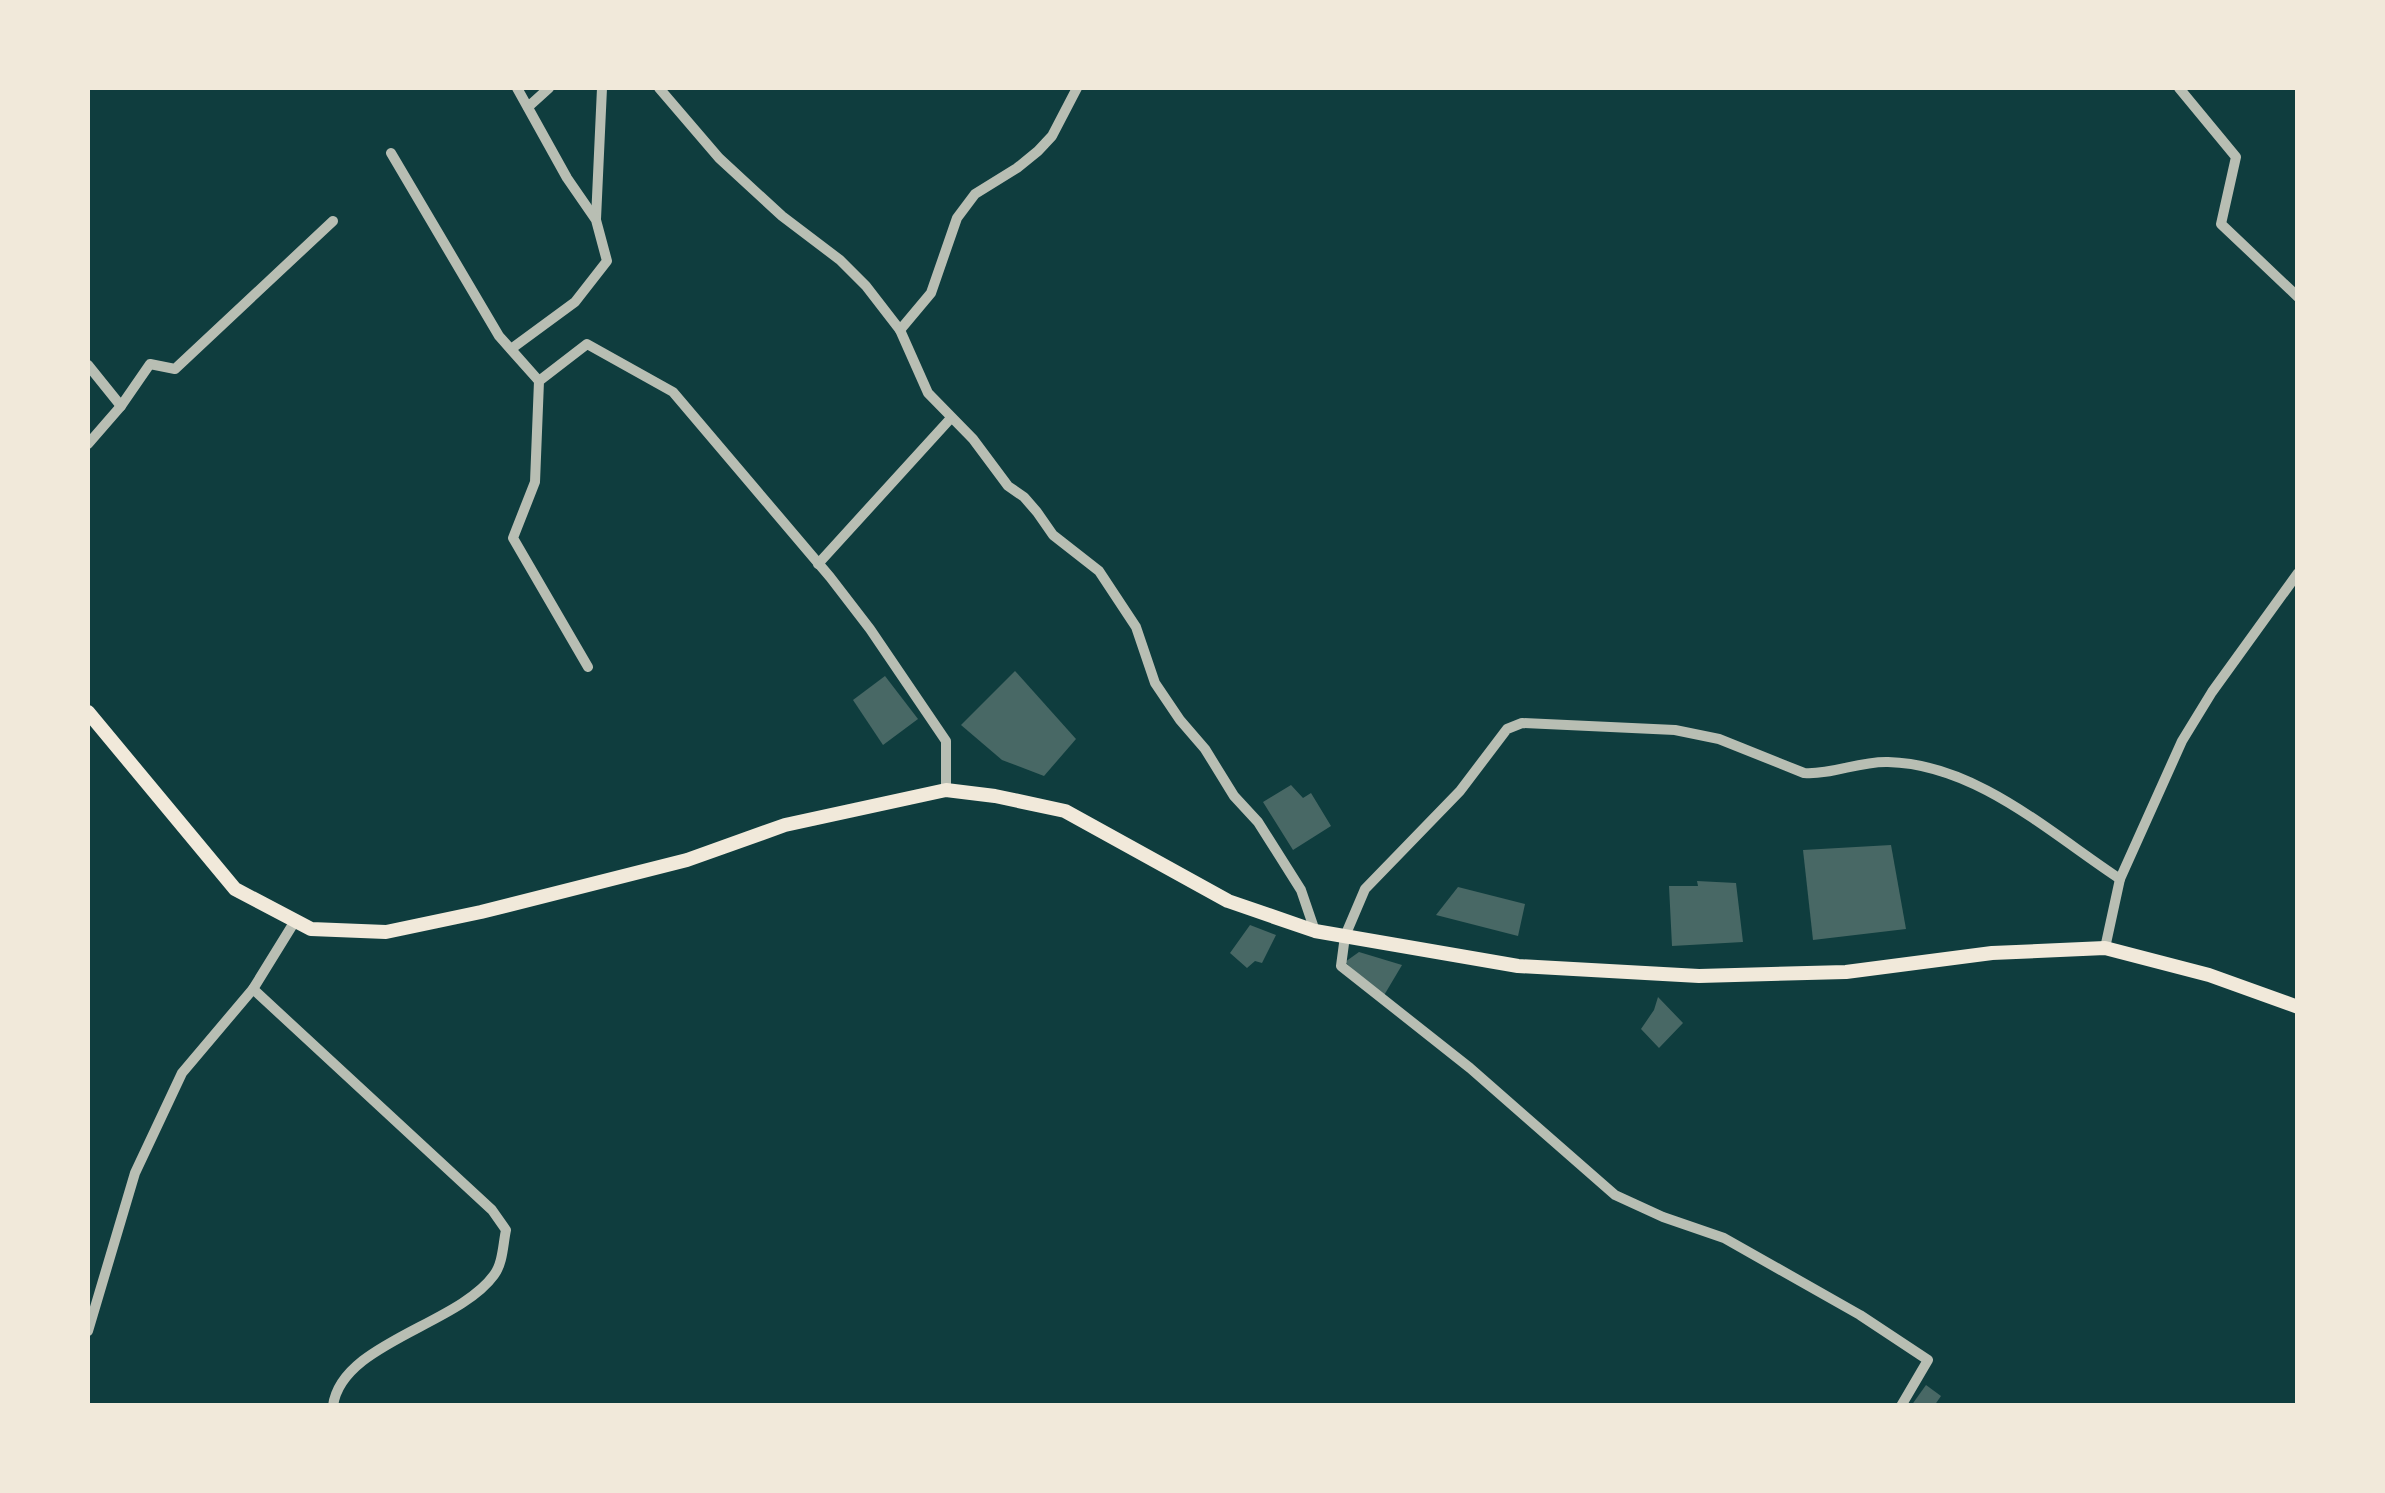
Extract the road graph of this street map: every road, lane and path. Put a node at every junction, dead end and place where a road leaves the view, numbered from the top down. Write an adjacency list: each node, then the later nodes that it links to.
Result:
1 (517, 88): 7 (street)
2 (549, 88): 7 (street)
3 (602, 88): 9 (street)
4 (659, 88): 12 (street)
5 (1077, 88): 12 (street)
6 (2178, 88): 11 (street)
7 (528, 107): 9 (street)
8 (391, 153): 13 (street)
9 (596, 220): 13 (street)
10 (333, 221): 16 (street)
11 (2298, 297)
12 (900, 330): 17 (street)
13 (511, 349): 15 (street)
14 (88, 365): 16 (street)
15 (539, 381): 19 (street); 21 (street)
16 (121, 406): 18 (street)
17 (951, 418): 19 (street); 26 (street)
18 (88, 444)
19 (818, 564): 23 (street)
20 (2298, 573): 24 (street)
21 (588, 667)
22 (88, 712): 25 (main road)
23 (946, 790): 25 (main road); 26 (main road)
24 (2120, 879): 27 (street); 28 (street)
25 (295, 921): 29 (street)
26 (1315, 932): 27 (main road)
27 (1345, 936): 28 (main road); 33 (street)
28 (2105, 948): 30 (main road)
29 (253, 989): 31 (street); 32 (street)
30 (2298, 1007)
31 (88, 1331)
32 (333, 1406)
33 (1901, 1406)

